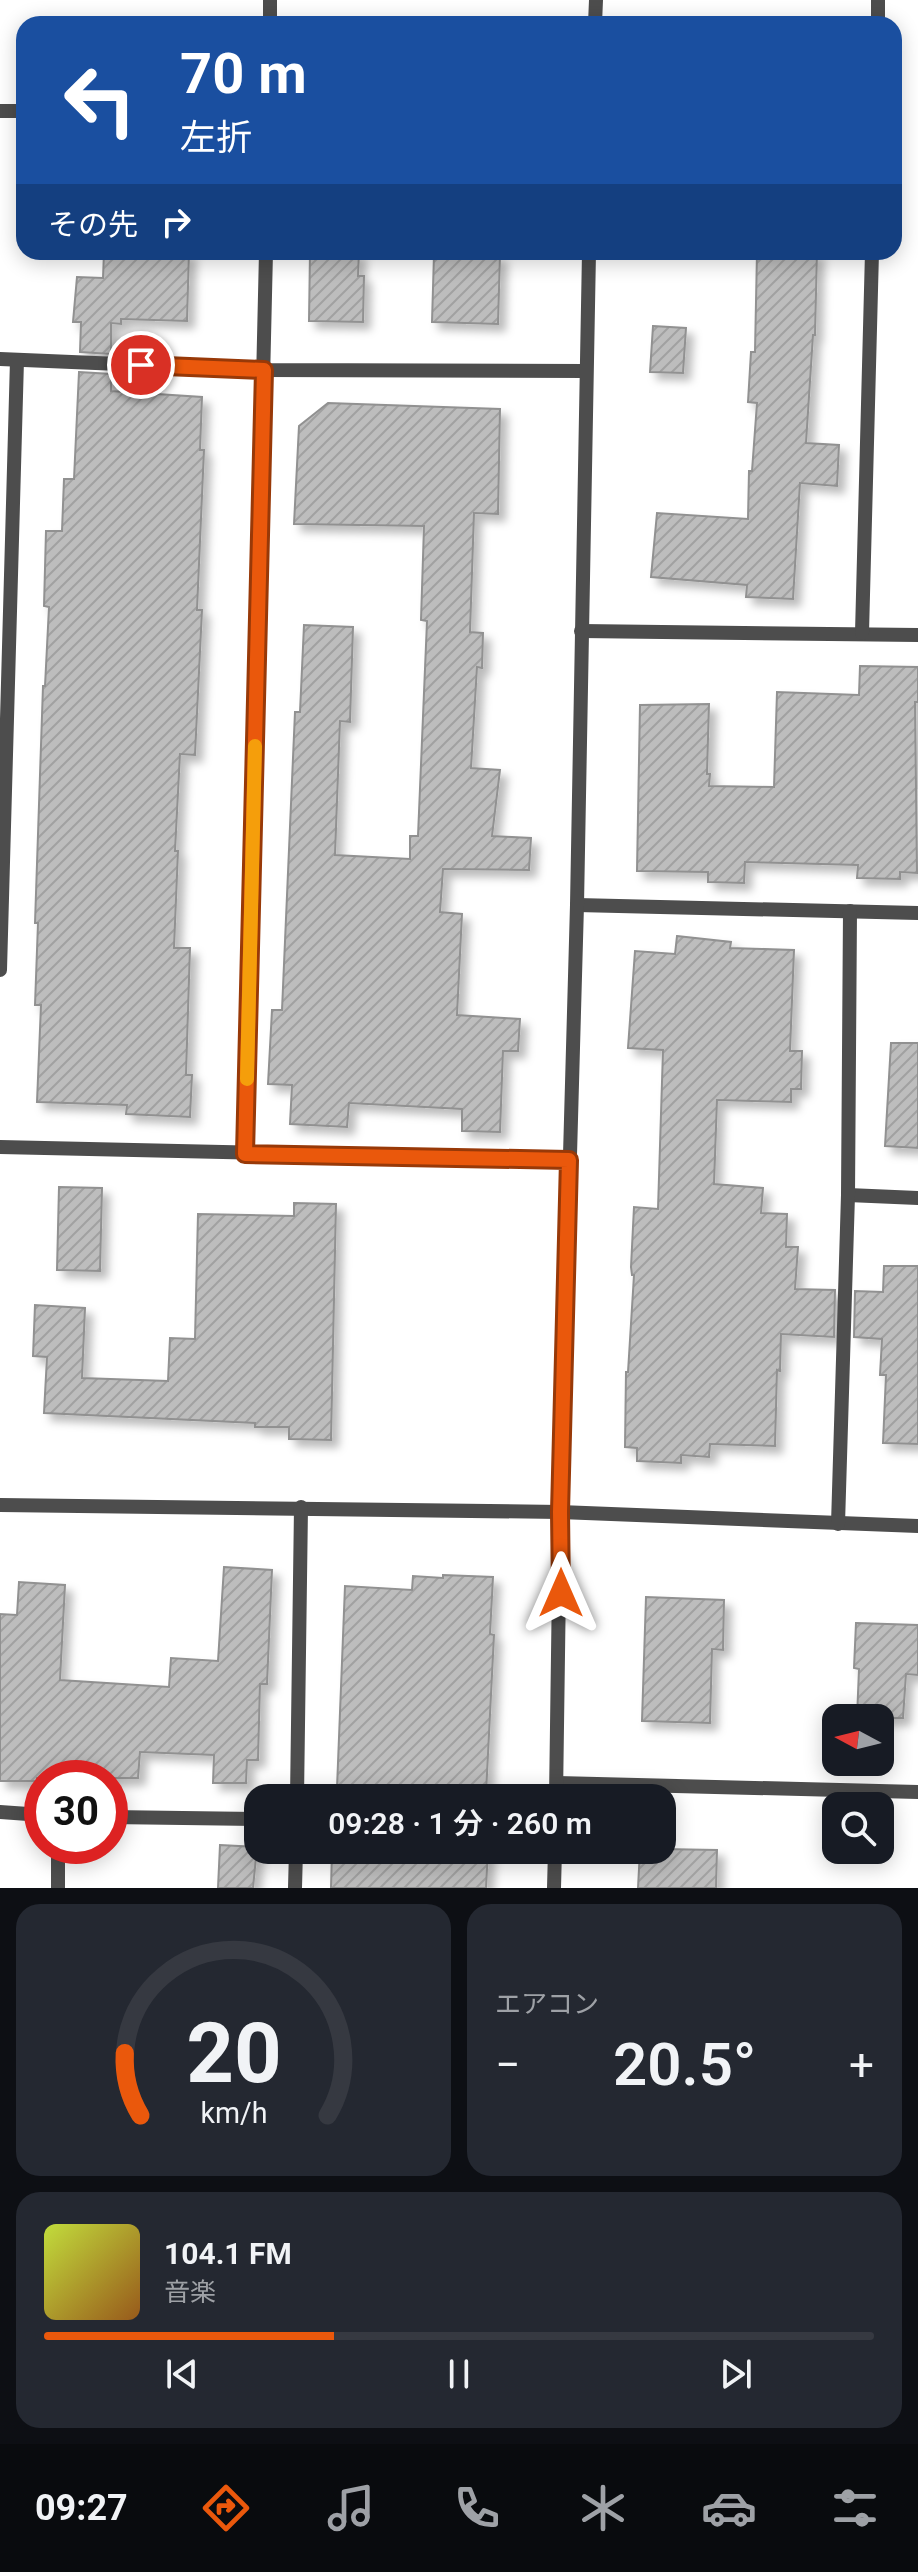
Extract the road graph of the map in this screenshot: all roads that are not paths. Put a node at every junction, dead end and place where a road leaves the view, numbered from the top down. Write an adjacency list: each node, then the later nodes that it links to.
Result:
1 (266, 260): 6 (street)
2 (589, 260): 7 (street)
3 (872, 260): 9 (street)
4 (0, 359): 5 (street)
5 (17, 360): 6 (street); 14 (street)
6 (264, 370): 7 (street); 16 (street)
7 (586, 371): 8 (street)
8 (581, 631): 9 (street); 11 (street)
9 (862, 633): 10 (street)
10 (918, 635)
11 (577, 905): 12 (street); 17 (street)
12 (850, 911): 13 (street); 18 (street)
13 (918, 913)
14 (0, 970)
15 (0, 1147): 16 (street)
16 (245, 1154): 17 (street)
17 (569, 1160): 22 (street)
18 (848, 1195): 19 (street); 23 (street)
19 (918, 1198)
20 (0, 1505): 21 (street)
21 (301, 1507): 22 (street); 25 (street)
22 (560, 1512): 23 (street); 26 (street)
23 (838, 1524): 24 (street)
24 (918, 1526)
25 (297, 1784)
26 (556, 1784)
27 (676, 1791): 28 (street)
28 (918, 1792)
29 (0, 1812): 30 (street)
30 (24, 1814)
31 (128, 1817): 32 (street)
32 (244, 1819)
33 (58, 1864): 36 (street)
34 (296, 1864): 37 (street)
35 (555, 1864): 38 (street)
36 (58, 1888)
37 (295, 1888)
38 (554, 1888)

